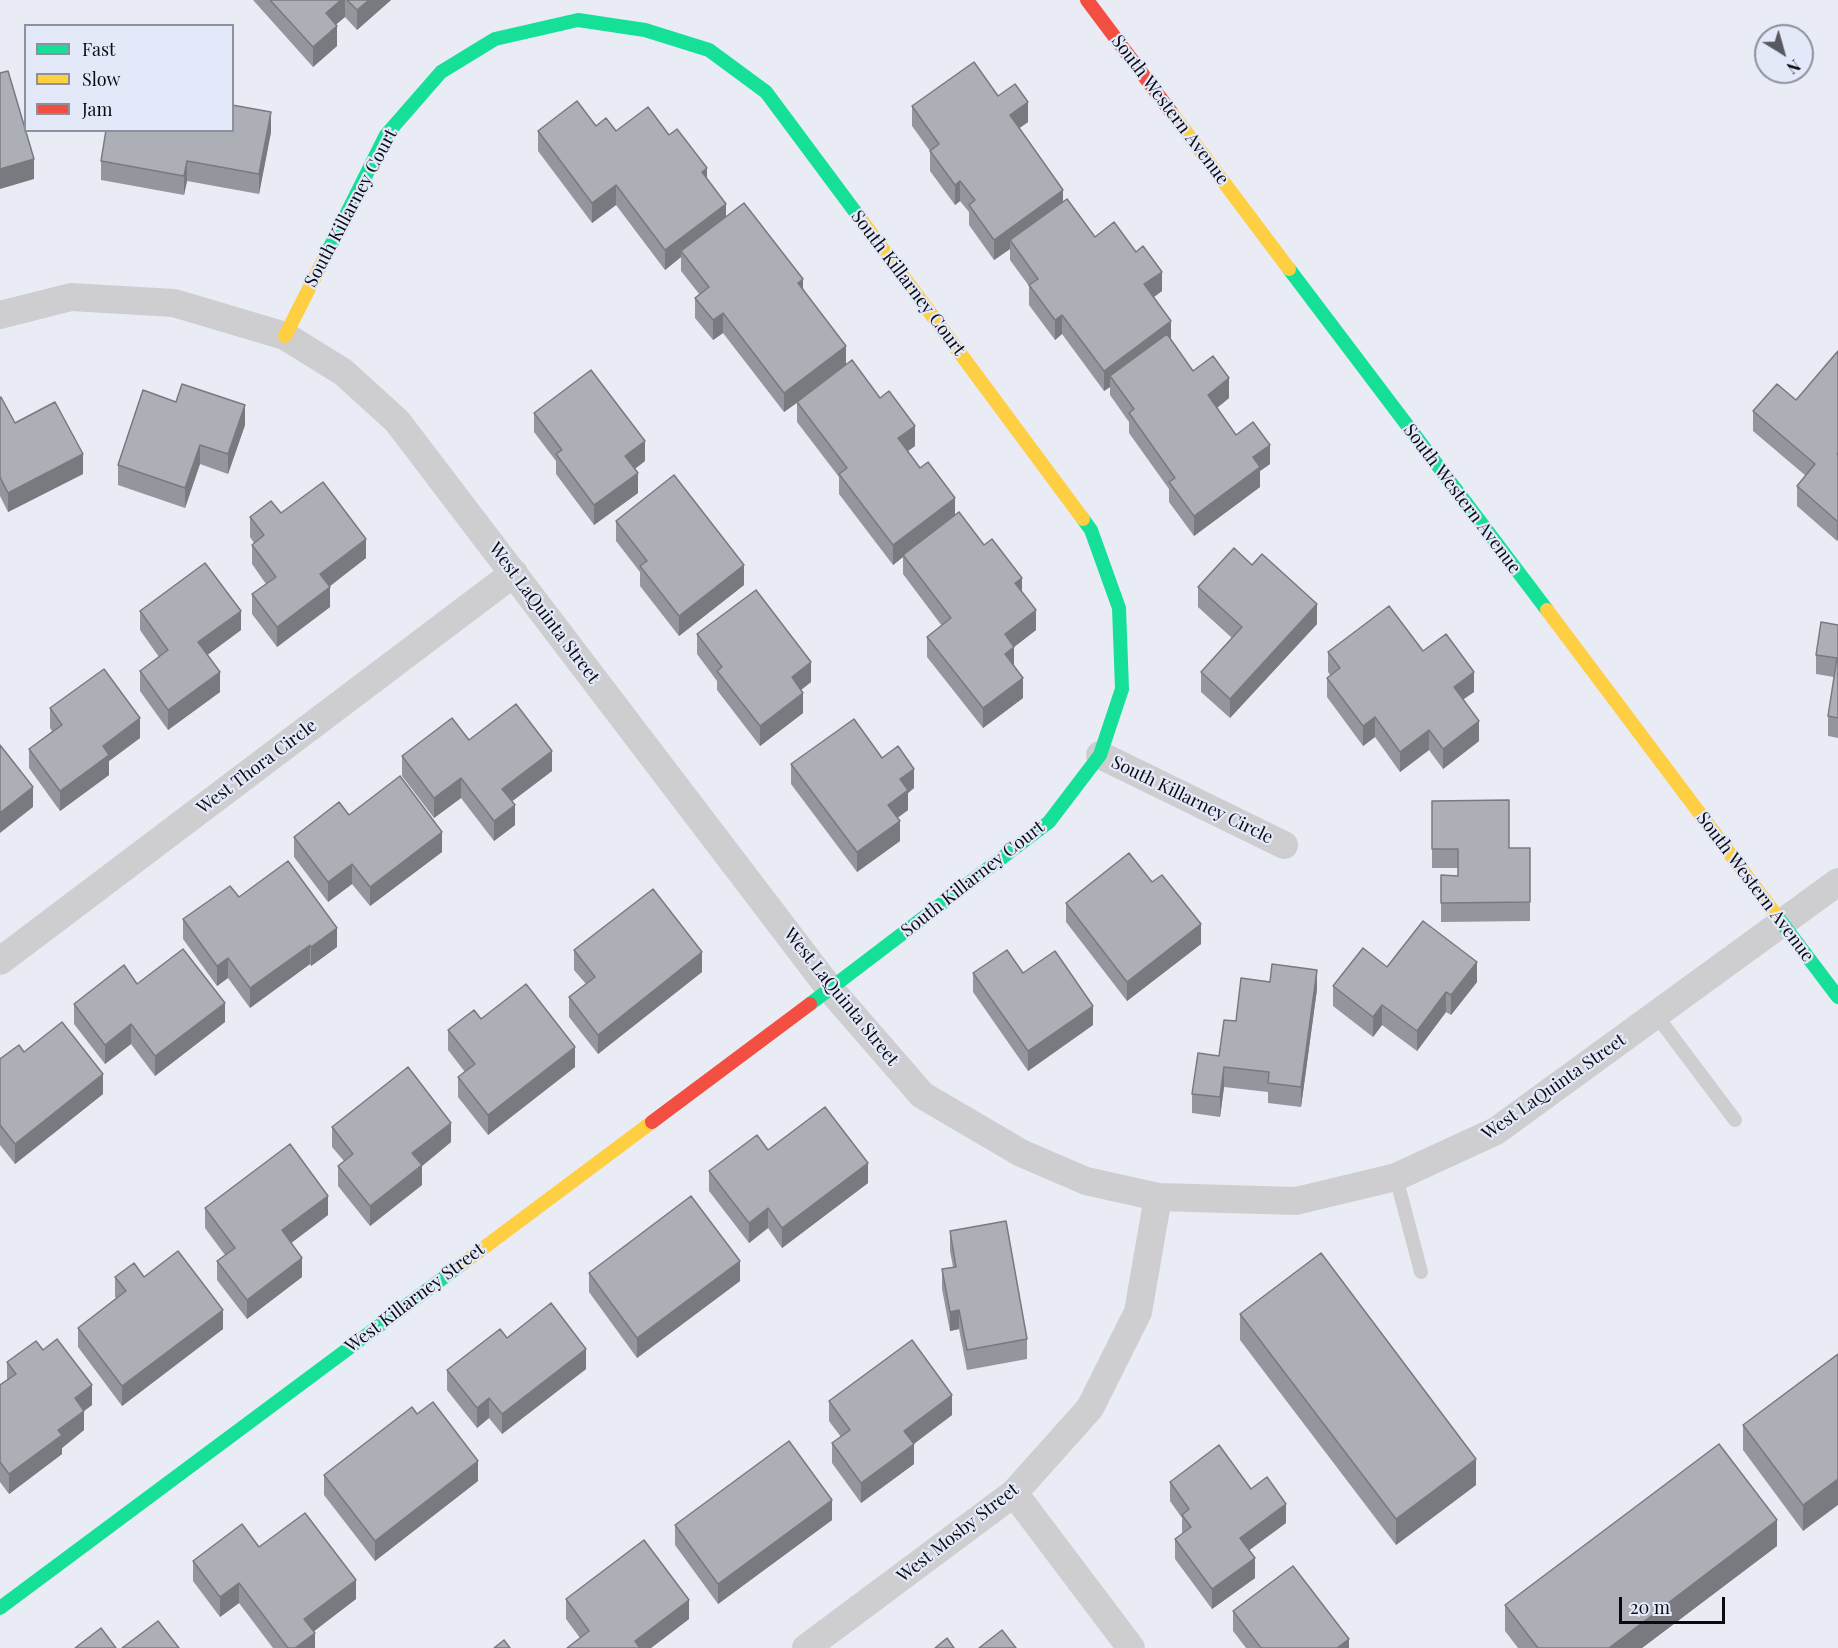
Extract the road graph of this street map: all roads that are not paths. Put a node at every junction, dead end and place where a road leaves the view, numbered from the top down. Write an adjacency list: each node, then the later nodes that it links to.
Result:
1 (1087, 0): 8 (street, South Western Avenue)
2 (0, 315): 3 (street, West LaQuinta Street)
3 (285, 336): 4 (street, West LaQuinta Street); 5 (street, South Killarney Court)
4 (514, 573): 9 (street, West Thora Circle); 10 (street, West LaQuinta Street)
5 (1100, 755): 6 (street, South Killarney Circle); 10 (street, South Killarney Court)
6 (1284, 845)
7 (1838, 882): 8 (street, West LaQuinta Street)
8 (1783, 924): 11 (street, South Western Avenue); 12 (street, West LaQuinta Street)
9 (0, 961)
10 (830, 989): 15 (street, West LaQuinta Street); 18 (street, West Killarney Street)
11 (1838, 997)
12 (1656, 1015): 13 (lane); 14 (street, West LaQuinta Street)
13 (1735, 1120)
14 (1396, 1178): 15 (street, West LaQuinta Street); 16 (lane)
15 (1158, 1197): 17 (street, West Mosby Street)
16 (1421, 1272)
17 (1014, 1493): 19 (street, West Mosby Street); 20 (street)
18 (0, 1608)
19 (806, 1648)
20 (1131, 1648)

